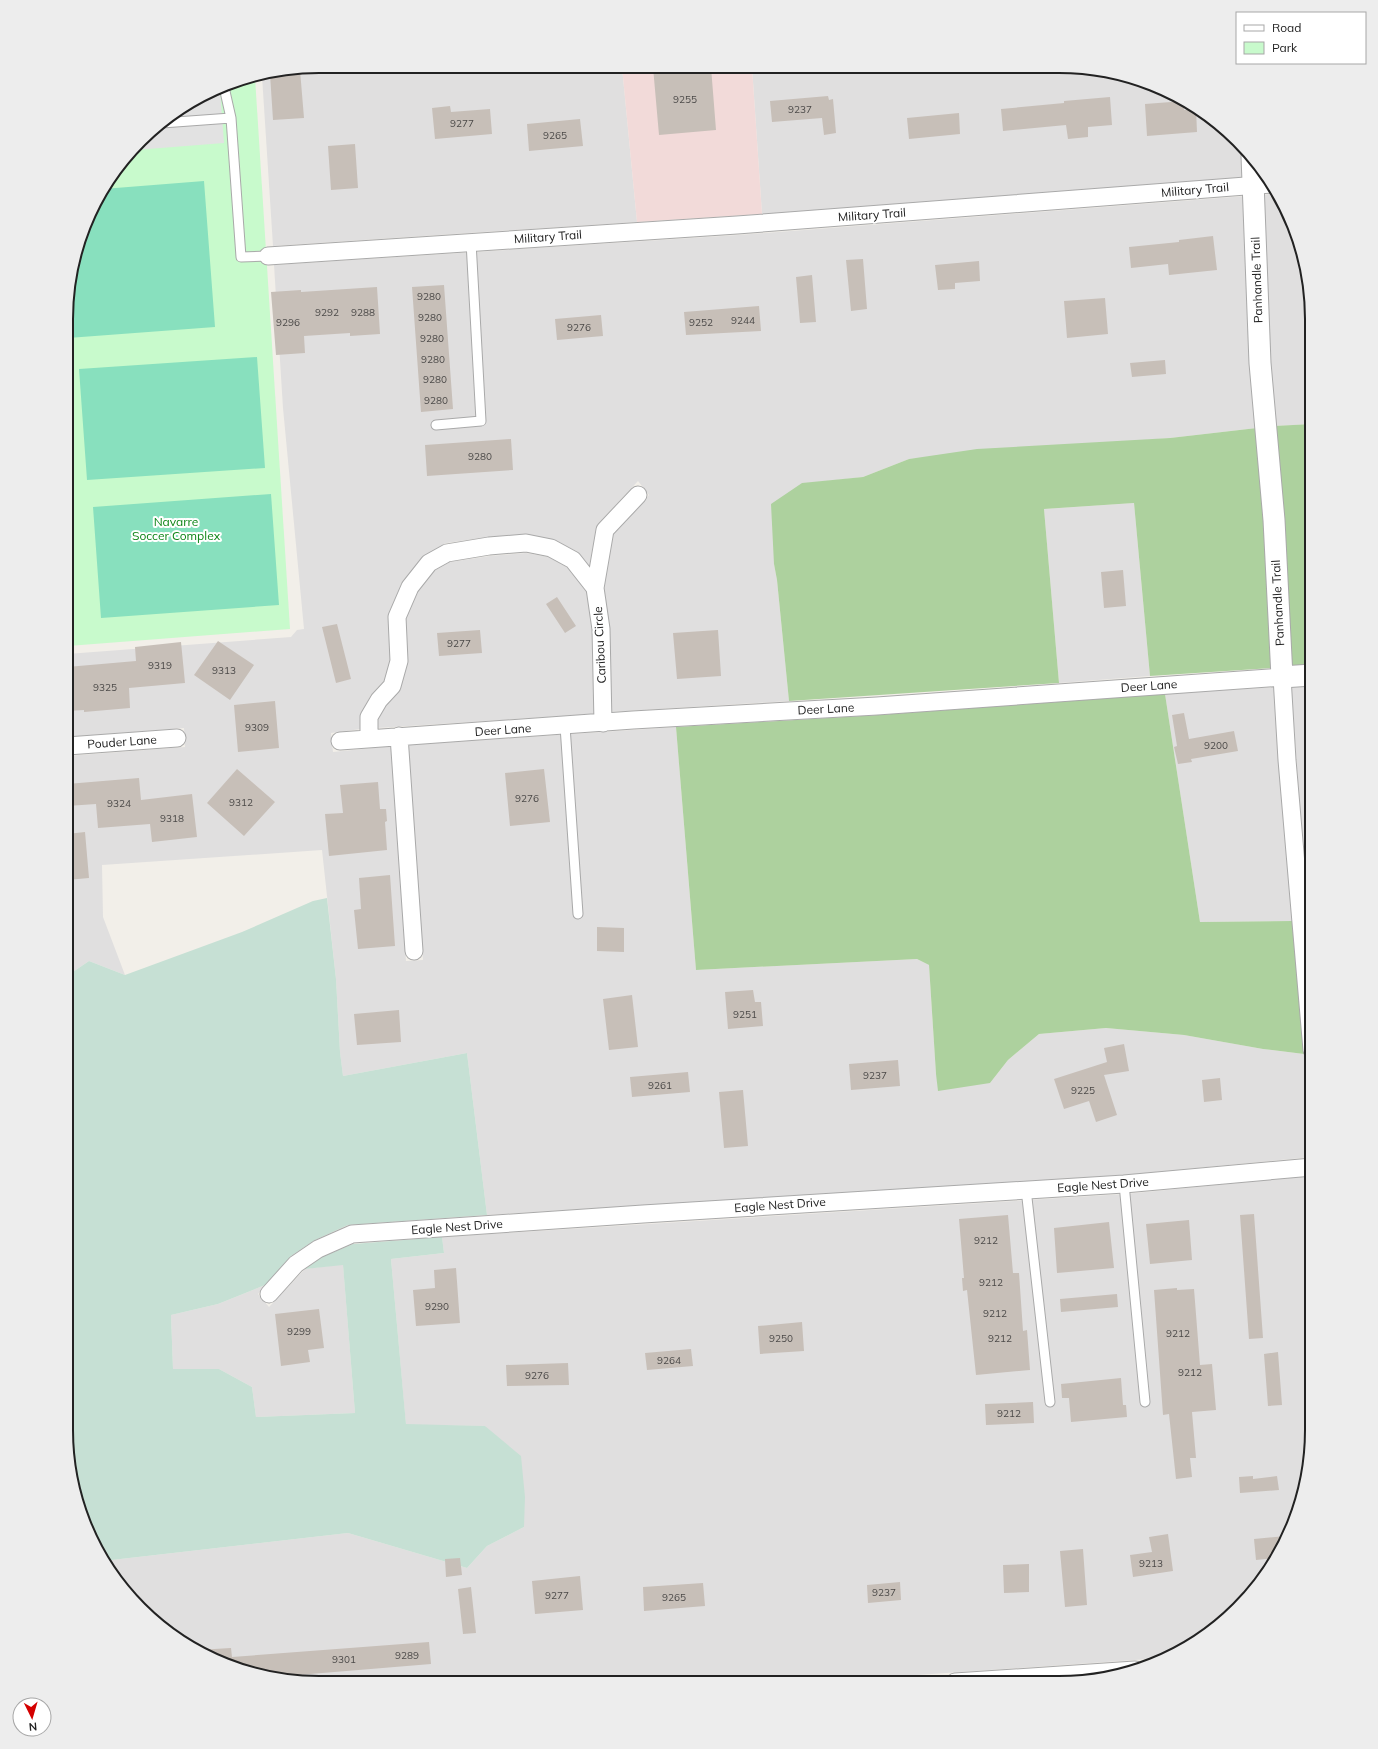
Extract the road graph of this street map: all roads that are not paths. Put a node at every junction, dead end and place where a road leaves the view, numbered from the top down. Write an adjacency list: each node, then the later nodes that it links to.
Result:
1 (225, 92): 2 (lane)
2 (232, 118): 3 (lane); 6 (lane)
3 (170, 123)
4 (1263, 185): 5 (street, Military Trail); 11 (street, Panhandle Trail)
5 (471, 242): 6 (street, Military Trail); 7 (lane)
6 (268, 256)
7 (436, 425)
8 (638, 495): 9 (street)
9 (595, 588): 12 (street, Caribou Circle); 16 (street, Caribou Circle)
10 (1305, 675): 11 (street, Deer Lane)
11 (1282, 677): 12 (street, Deer Lane); 19 (street, Panhandle Trail)
12 (602, 723): 13 (street, Deer Lane)
13 (565, 726): 14 (street, Deer Lane); 20 (lane)
14 (399, 736): 16 (street, Deer Lane); 21 (street)
15 (177, 738): 18 (street, Pouder Lane)
16 (369, 738): 17 (street, Deer Lane)
17 (340, 741)
18 (73, 746)
19 (1305, 905)
20 (578, 914)
21 (414, 951)
22 (1305, 1168): 23 (street, Eagle Nest Drive)
23 (1124, 1184): 24 (street, Eagle Nest Drive); 27 (lane)
24 (1026, 1189): 25 (street, Eagle Nest Drive); 26 (lane)
25 (269, 1294)
26 (1050, 1402)
27 (1145, 1402)
28 (1100, 1672): 29 (street)
29 (1045, 1676)

